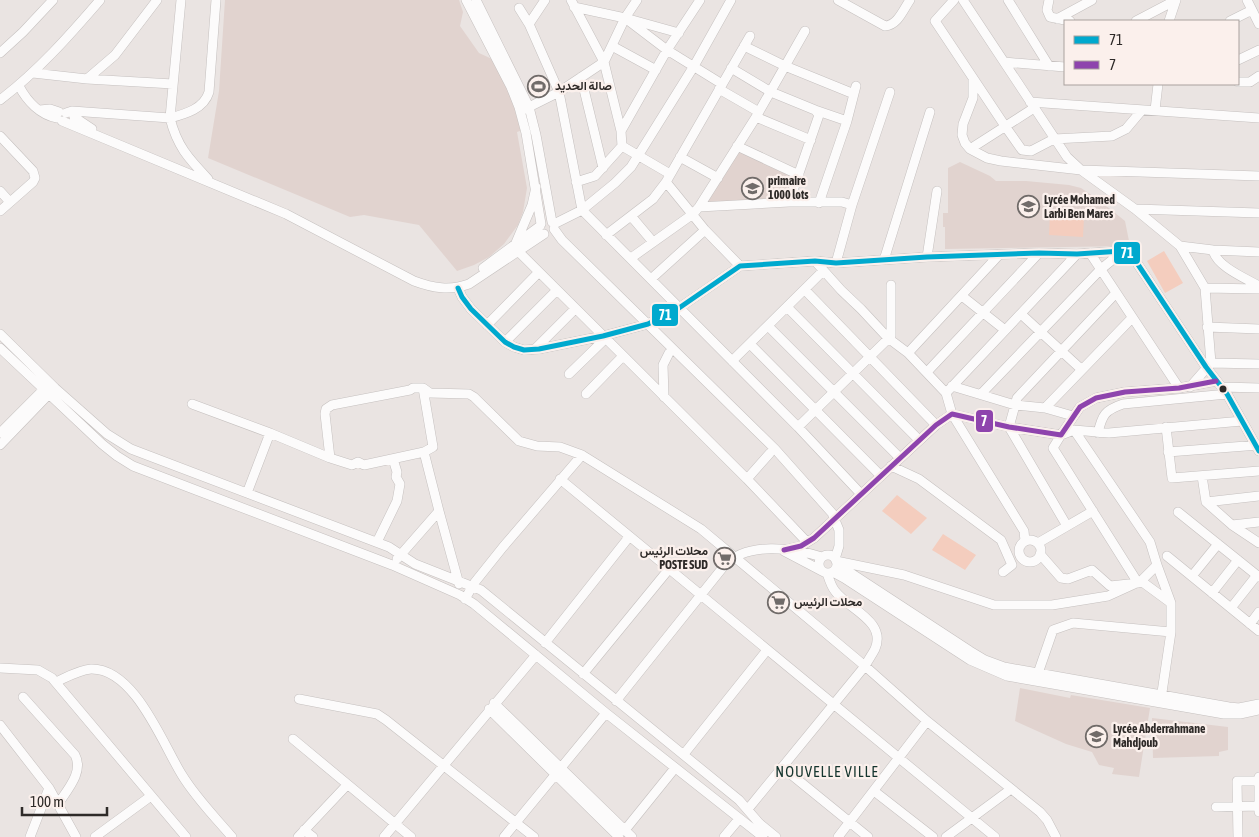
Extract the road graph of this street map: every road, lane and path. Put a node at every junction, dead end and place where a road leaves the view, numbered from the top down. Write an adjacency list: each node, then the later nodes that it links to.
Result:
1 (54, 0): 39 (street)
2 (100, 0): 49 (street)
3 (157, 0): 53 (street)
4 (181, 0): 55 (street)
5 (216, 0): 72 (street)
6 (466, 0): 64 (street)
7 (476, 0): 64 (street)
8 (545, 0): 31 (street)
9 (637, 0): 24 (street)
10 (700, 0): 33 (street)
11 (731, 0): 43 (street)
12 (838, 0): 13 (street)
13 (910, 0)
14 (954, 0): 52 (street)
15 (963, 0): 42 (street)
16 (1008, 0): 45 (street)
17 (1049, 0): 25 (street)
18 (1092, 0): 25 (street)
19 (1176, 0): 27 (street); 28 (street)
20 (1247, 0): 23 (street)
21 (572, 4): 24 (street); 41 (street)
22 (519, 8): 31 (street)
23 (1252, 10): 29 (street); 30 (street)
24 (625, 18): 33 (street); 35 (street); 37 (street)
25 (1057, 19): 26 (street)
26 (1064, 20)
27 (1138, 20)
28 (1169, 20)
29 (1232, 20)
30 (1258, 21)
31 (530, 24): 59 (street)
32 (805, 32): 44 (street)
33 (678, 33): 37 (street)
34 (750, 36): 36 (street)
35 (612, 46): 41 (street); 48 (street)
36 (744, 46): 44 (street); 47 (street)
37 (667, 50): 43 (street); 48 (street)
38 (1259, 50): 40 (street)
39 (0, 53)
40 (1239, 60)
41 (604, 62): 50 (street); 76 (street)
42 (1004, 62): 45 (street); 63 (street)
43 (694, 66): 58 (street); 84 (street)
44 (785, 66): 60 (street); 74 (street)
45 (1048, 66): 46 (street)
46 (1064, 67)
47 (731, 68): 58 (street); 60 (street)
48 (656, 70): 76 (street)
49 (33, 73): 53 (street); 57 (street)
50 (581, 76): 59 (street); 86 (street)
51 (1259, 76): 54 (street)
52 (973, 78): 75 (street); 83 (street)
53 (87, 79): 55 (street)
54 (1239, 82)
55 (173, 84): 72 (street)
56 (1158, 85): 67 (street)
57 (19, 86): 62 (street); 71 (street)
58 (721, 86): 70 (street); 85 (street)
59 (559, 92): 64 (street); 93 (street)
60 (771, 92): 65 (street); 70 (street)
61 (890, 92): 100 (street)
62 (0, 100)
63 (1032, 105): 66 (street); 75 (street); 79 (street)
64 (525, 109): 94 (street); 108 (street)
65 (815, 110): 74 (street); 80 (street)
66 (1142, 110): 67 (street); 79 (street)
67 (1156, 110): 73 (street)
68 (930, 112): 123 (street)
69 (96, 113): 71 (street); 72 (street); 77 (street)
70 (758, 115): 80 (street); 82 (street)
71 (64, 116): 77 (street)
72 (170, 118): 92 (street)
73 (1259, 118)
74 (847, 121): 99 (street)
75 (1005, 126): 79 (street); 83 (street)
76 (620, 131): 81 (street)
77 (97, 134): 92 (street)
78 (0, 136): 97 (street)
79 (1054, 139): 87 (street)
80 (811, 140): 88 (street)
81 (622, 146): 84 (street); 86 (street)
82 (737, 146): 88 (street); 91 (street)
83 (970, 149): 87 (street)
84 (640, 156): 90 (street); 103 (street)
85 (680, 157): 90 (street); 91 (street)
86 (603, 168): 93 (street)
87 (1081, 170): 89 (street); 102 (street)
88 (799, 174): 98 (street)
89 (1259, 176)
90 (668, 178): 106 (street); 107 (street)
91 (718, 178): 101 (street)
92 (211, 182): 132 (street)
93 (576, 182): 103 (street)
94 (536, 187): 108 (street); 113 (street)
95 (0, 191): 97 (street)
96 (937, 191): 121 (street)
97 (10, 202): 104 (street)
98 (789, 202): 99 (street); 101 (street)
99 (818, 203): 100 (street)
100 (852, 205): 125 (street)
101 (699, 207): 106 (street)
102 (1135, 208): 105 (street); 112 (street)
103 (582, 210): 108 (street); 110 (street)
104 (0, 211)
105 (1259, 213)
106 (693, 214): 109 (street); 111 (street)
107 (632, 216): 110 (street); 111 (street)
108 (547, 228): 113 (street); 146 (street)
109 (705, 230): 126 (street); 130 (street)
110 (606, 235): 122 (street)
111 (653, 242): 122 (street)
112 (1180, 246): 114 (street); 133 (street)
113 (517, 248): 129 (street); 132 (street)
114 (1213, 250): 116 (street); 134 (street)
115 (1122, 251): 118 (street); 127 (street); 166 (street)
116 (1259, 252)
117 (1039, 253): 119 (street); 120 (street); 142 (street)
118 (1090, 253): 119 (street); 127 (street)
119 (1077, 254): 143 (street)
120 (998, 256): 121 (street); 138 (street)
121 (927, 257): 123 (street)
122 (631, 258): 130 (street)
123 (884, 260): 125 (street)
124 (815, 261): 125 (street); 126 (street); 128 (street)
125 (836, 262)
126 (740, 266): 140 (street)
127 (1101, 269): 137 (street); 151 (street)
128 (824, 271): 136 (street); 154 (street)
129 (539, 272): 135 (street); 145 (street)
130 (651, 279): 140 (street)
131 (891, 285): 154 (street)
132 (458, 288): 145 (street)
133 (1205, 288): 134 (street); 148 (street)
134 (1259, 288)
135 (557, 290): 141 (street); 155 (street)
136 (805, 290): 139 (street); 163 (street)
137 (1116, 293): 144 (street); 159 (street)
138 (962, 296): 142 (street); 161 (street)
139 (787, 307): 147 (street); 170 (street)
140 (679, 308): 146 (street); 164 (street)
141 (575, 309): 153 (street); 158 (street)
142 (983, 313): 150 (street); 168 (street)
143 (1021, 314): 150 (street); 151 (street)
144 (1132, 318): 167 (street); 174 (street)
145 (487, 325): 155 (street)
146 (645, 325): 153 (street); 160 (street); 223 (street)
147 (768, 326): 156 (street); 178 (street)
148 (1207, 327): 149 (street); 166 (street)
149 (1259, 329)
150 (1005, 330): 177 (street)
151 (1040, 332): 159 (street); 180 (street)
152 (0, 334): 176 (street)
153 (604, 338): 158 (street); 162 (street); 169 (street)
154 (888, 338): 161 (street); 163 (street)
155 (505, 342): 158 (street)
156 (750, 344): 164 (street); 185 (street)
157 (0, 348): 176 (street)
158 (535, 349)
159 (1060, 352): 167 (street); 183 (street)
160 (669, 353): 181 (street); 204 (street)
161 (908, 353): 168 (street)
162 (623, 356): 179 (street); 181 (street)
163 (870, 356): 170 (street); 189 (street)
164 (732, 361): 190 (street)
165 (1259, 364): 166 (street)
166 (1208, 365): 171 (street); 172 (street)
167 (1081, 369): 184 (street)
168 (927, 372): 177 (street)
169 (569, 374)
170 (852, 374): 178 (street); 198 (street)
171 (1190, 387): 172 (street); 174 (street)
172 (1222, 387): 175 (street); 188 (street); 196 (street)
173 (423, 388): 202 (street); 205 (street); 206 (street)
174 (1179, 388): 187 (street)
175 (1259, 388)
176 (49, 389): 194 (street); 199 (street); 201 (street); 209 (street)
177 (949, 389): 180 (street); 186 (street)
178 (834, 391): 185 (street); 207 (street)
179 (586, 394)
180 (981, 394): 183 (street)
181 (664, 397): 215 (street)
182 (192, 404): 195 (street)
183 (1015, 405): 184 (street); 191 (street)
184 (1044, 408): 187 (street)
185 (816, 409): 190 (street); 212 (street)
186 (952, 414): 189 (street); 191 (street); 229 (street)
187 (1073, 416): 197 (street)
188 (1242, 421): 192 (street); 200 (street)
189 (936, 425): 198 (street)
190 (798, 427): 217 (street)
191 (1009, 427): 197 (street); 226 (street)
192 (1166, 427): 196 (street); 203 (street)
193 (1074, 430): 196 (street); 197 (street); 245 (street)
194 (0, 433)
195 (270, 433): 206 (street); 216 (street)
196 (1098, 433)
197 (1061, 436): 221 (street)
198 (919, 440): 207 (street)
199 (0, 445)
200 (1258, 447): 203 (street)
201 (131, 449): 209 (street); 216 (street)
202 (424, 452): 208 (street); 220 (street)
203 (1168, 452): 213 (street)
204 (770, 454): 215 (street); 223 (street)
205 (582, 455): 214 (street); 241 (street)
206 (330, 458): 208 (street)
207 (900, 458): 210 (street)
208 (393, 459): 230 (street)
209 (123, 461): 244 (street)
210 (891, 466): 212 (street); 236 (street)
211 (1259, 471): 213 (street)
212 (881, 476): 217 (street)
213 (1202, 476): 219 (street)
214 (560, 479): 228 (street); 253 (street)
215 (747, 479): 231 (street)
216 (246, 493): 230 (street)
217 (861, 494): 223 (street)
218 (1259, 496): 219 (street)
219 (1206, 502): 225 (street)
220 (438, 511): 237 (street); 251 (street)
221 (1093, 511): 226 (street); 252 (street)
222 (1178, 512): 233 (street)
223 (835, 519): 227 (street); 246 (street)
224 (1259, 522): 225 (street)
225 (1232, 525): 234 (street)
226 (1067, 526): 232 (street)
227 (819, 533): 231 (street); 242 (street)
228 (629, 537): 247 (street); 263 (street)
229 (1025, 541): 232 (street); 239 (street)
230 (377, 542): 237 (street)
231 (807, 542): 235 (street)
232 (1038, 543): 238 (street)
233 (1218, 544): 243 (street); 249 (street)
234 (1259, 544)
235 (784, 550): 241 (street); 242 (street); 246 (street)
236 (1007, 553): 239 (street); 248 (street)
237 (400, 554): 244 (street); 251 (street)
238 (1040, 554): 239 (street); 252 (street)
239 (1019, 555)
240 (1167, 556): 249 (street)
241 (735, 557): 255 (street); 266 (street)
242 (823, 557): 246 (street); 246 (street)
243 (1238, 560): 250 (street); 254 (street)
244 (392, 565): 256 (street)
245 (1157, 566): 252 (street); 257 (street)
246 (831, 567): 252 (street); 266 (street); 269 (street)
247 (669, 569): 255 (street); 268 (street)
248 (1003, 572)
249 (1192, 576): 254 (street)
250 (1258, 576): 258 (street)
251 (459, 581): 253 (street); 256 (street)
252 (1140, 582): 257 (street)
253 (473, 586): 256 (street); 263 (street)
254 (1212, 593): 258 (street)
255 (701, 596): 264 (street); 274 (street)
256 (462, 597): 265 (street)
257 (1171, 603): 262 (street)
258 (1231, 608): 260 (street)
259 (1259, 612): 260 (street)
260 (1250, 624): 261 (street)
261 (1259, 631)
262 (1171, 632): 269 (street); 273 (street)
263 (545, 643): 268 (street)
264 (767, 650): 275 (street); 283 (street)
265 (536, 655): 277 (street); 279 (street)
266 (865, 666): 275 (street); 280 (street)
267 (0, 668): 270 (street)
268 (583, 674): 274 (street)
269 (1036, 678): 273 (street)
270 (56, 682): 294 (street); 308 (street)
271 (23, 697): 295 (street)
272 (299, 699): 285 (street)
273 (1161, 699): 276 (street); 278 (street)
274 (615, 701): 279 (street); 279 (street); 283 (street)
275 (833, 704): 284 (street); 286 (street)
276 (1259, 704)
277 (492, 706): 285 (street); 288 (street)
278 (1259, 710)
279 (605, 712): 287 (street); 288 (street)
280 (928, 721): 284 (street); 292 (street)
281 (0, 725): 291 (street)
282 (292, 739): 290 (street)
283 (684, 754): 299 (street)
284 (899, 759): 293 (street); 302 (street)
285 (443, 765): 304 (street); 305 (street)
286 (782, 767): 299 (street); 303 (street)
287 (675, 768): 301 (street); 307 (street)
288 (559, 771): 304 (street); 307 (street)
289 (1259, 780): 296 (street); 297 (street)
290 (347, 785): 305 (street); 306 (street)
291 (49, 788): 295 (street); 309 (street)
292 (1011, 789): 302 (street); 327 (street)
293 (874, 791): 303 (street); 324 (street)
294 (150, 796): 311 (street); 312 (street)
295 (58, 804): 310 (street)
296 (1237, 806): 297 (street); 298 (street); 328 (street)
297 (1259, 806): 300 (street)
298 (1216, 807)
299 (748, 809): 301 (street); 301 (street); 321 (street)
300 (1259, 812)
301 (738, 818): 319 (street); 320 (street)
302 (972, 818): 325 (street); 326 (street)
303 (849, 822): 322 (street); 323 (street)
304 (516, 823): 316 (street); 317 (street)
305 (395, 824): 314 (street); 315 (street)
306 (301, 833): 313 (street)
307 (619, 834): 318 (street)
308 (228, 835)
309 (30, 837)
310 (76, 837)
311 (95, 837)
312 (186, 837)
313 (313, 837)
314 (384, 837)
315 (411, 837)
316 (504, 837)
317 (534, 837)
318 (632, 837)
319 (724, 837)
320 (763, 837)
321 (776, 837)
322 (838, 837)
323 (868, 837)
324 (933, 837)
325 (946, 837)
326 (995, 837)
327 (1056, 837)
328 (1238, 837)

